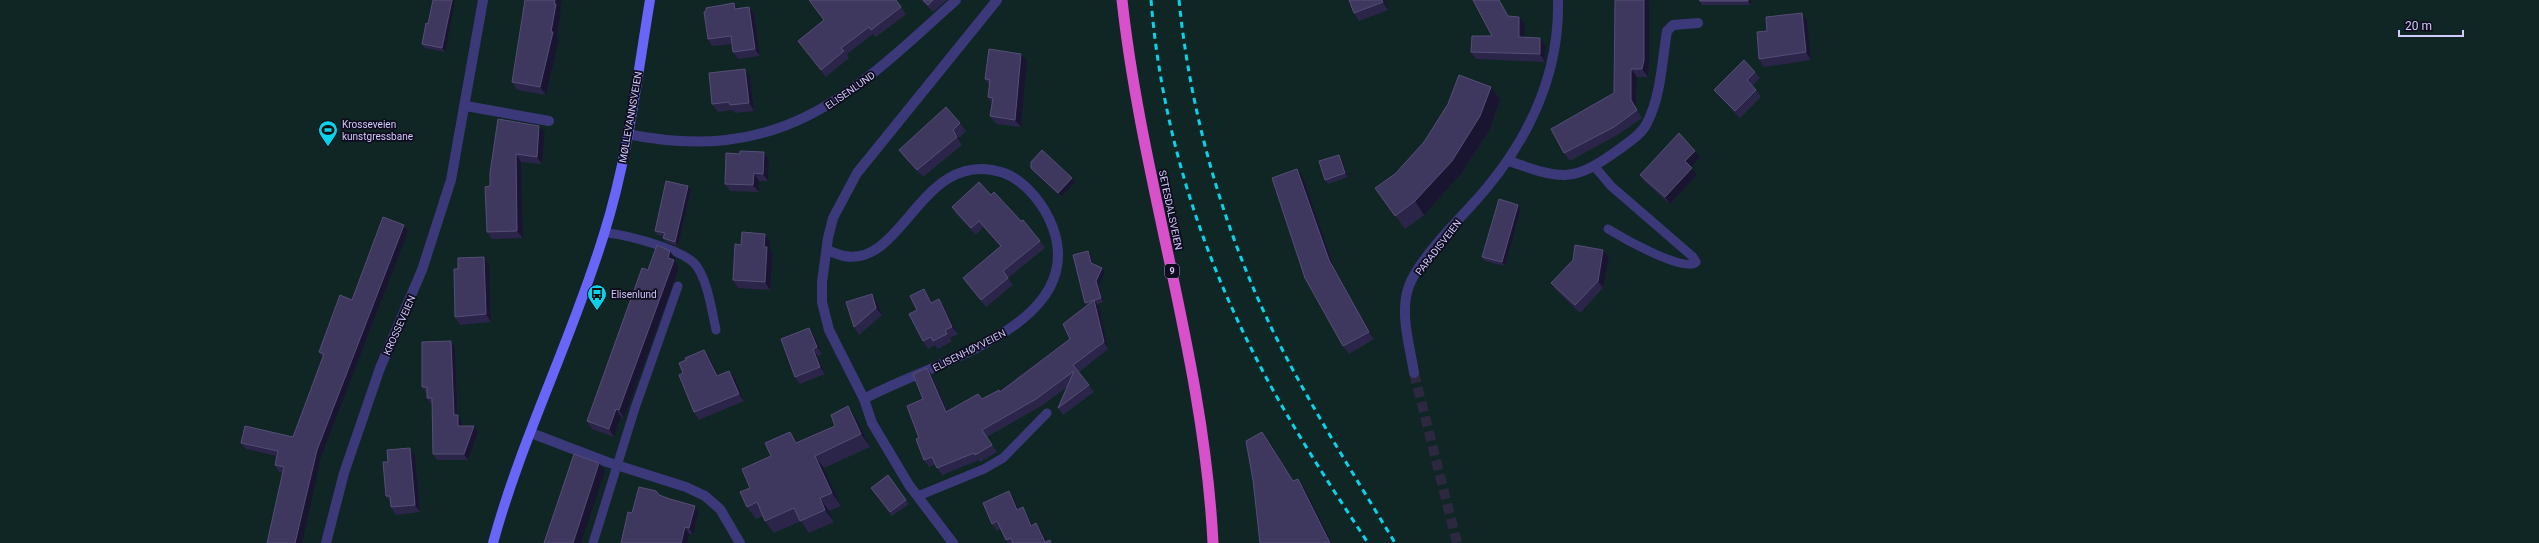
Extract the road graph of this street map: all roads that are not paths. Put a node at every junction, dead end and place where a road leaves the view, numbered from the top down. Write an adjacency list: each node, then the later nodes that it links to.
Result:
1 (483, 0): 8 (street, KROSSEVEIEN)
2 (650, 0): 10 (main road, MØLLEVANNSVEIEN)
3 (956, 0): 10 (street, ELISENLUND)
4 (997, 0): 15 (street)
5 (1122, 0): 29 (highway, SETESDALSVEIEN / 9)
6 (1558, 0): 11 (street, PARADISVEIEN)
7 (1698, 23): 12 (street)
8 (466, 106): 9 (street); 24 (street, KROSSEVEIEN)
9 (549, 121)
10 (627, 134): 14 (main road, MØLLEVANNSVEIEN)
11 (1509, 161): 12 (street); 18 (street, PARADISVEIEN)
12 (1595, 167): 13 (lane)
13 (1608, 229)
14 (605, 233): 17 (lane); 21 (main road, MØLLEVANNSVEIEN)
15 (827, 250): 19 (street); 19 (street, ELISENHØYVEIEN)
16 (678, 286): 22 (lane)
17 (716, 330)
18 (1414, 373)
19 (864, 399): 23 (street)
20 (1047, 413): 23 (lane)
21 (531, 433): 22 (street); 25 (main road, MØLLEVANNSVEIEN)
22 (618, 465): 26 (lane); 27 (street)
23 (918, 496): 28 (street)
24 (326, 543)
25 (493, 543)
26 (593, 543)
27 (740, 543)
28 (953, 543)
29 (1214, 543)

